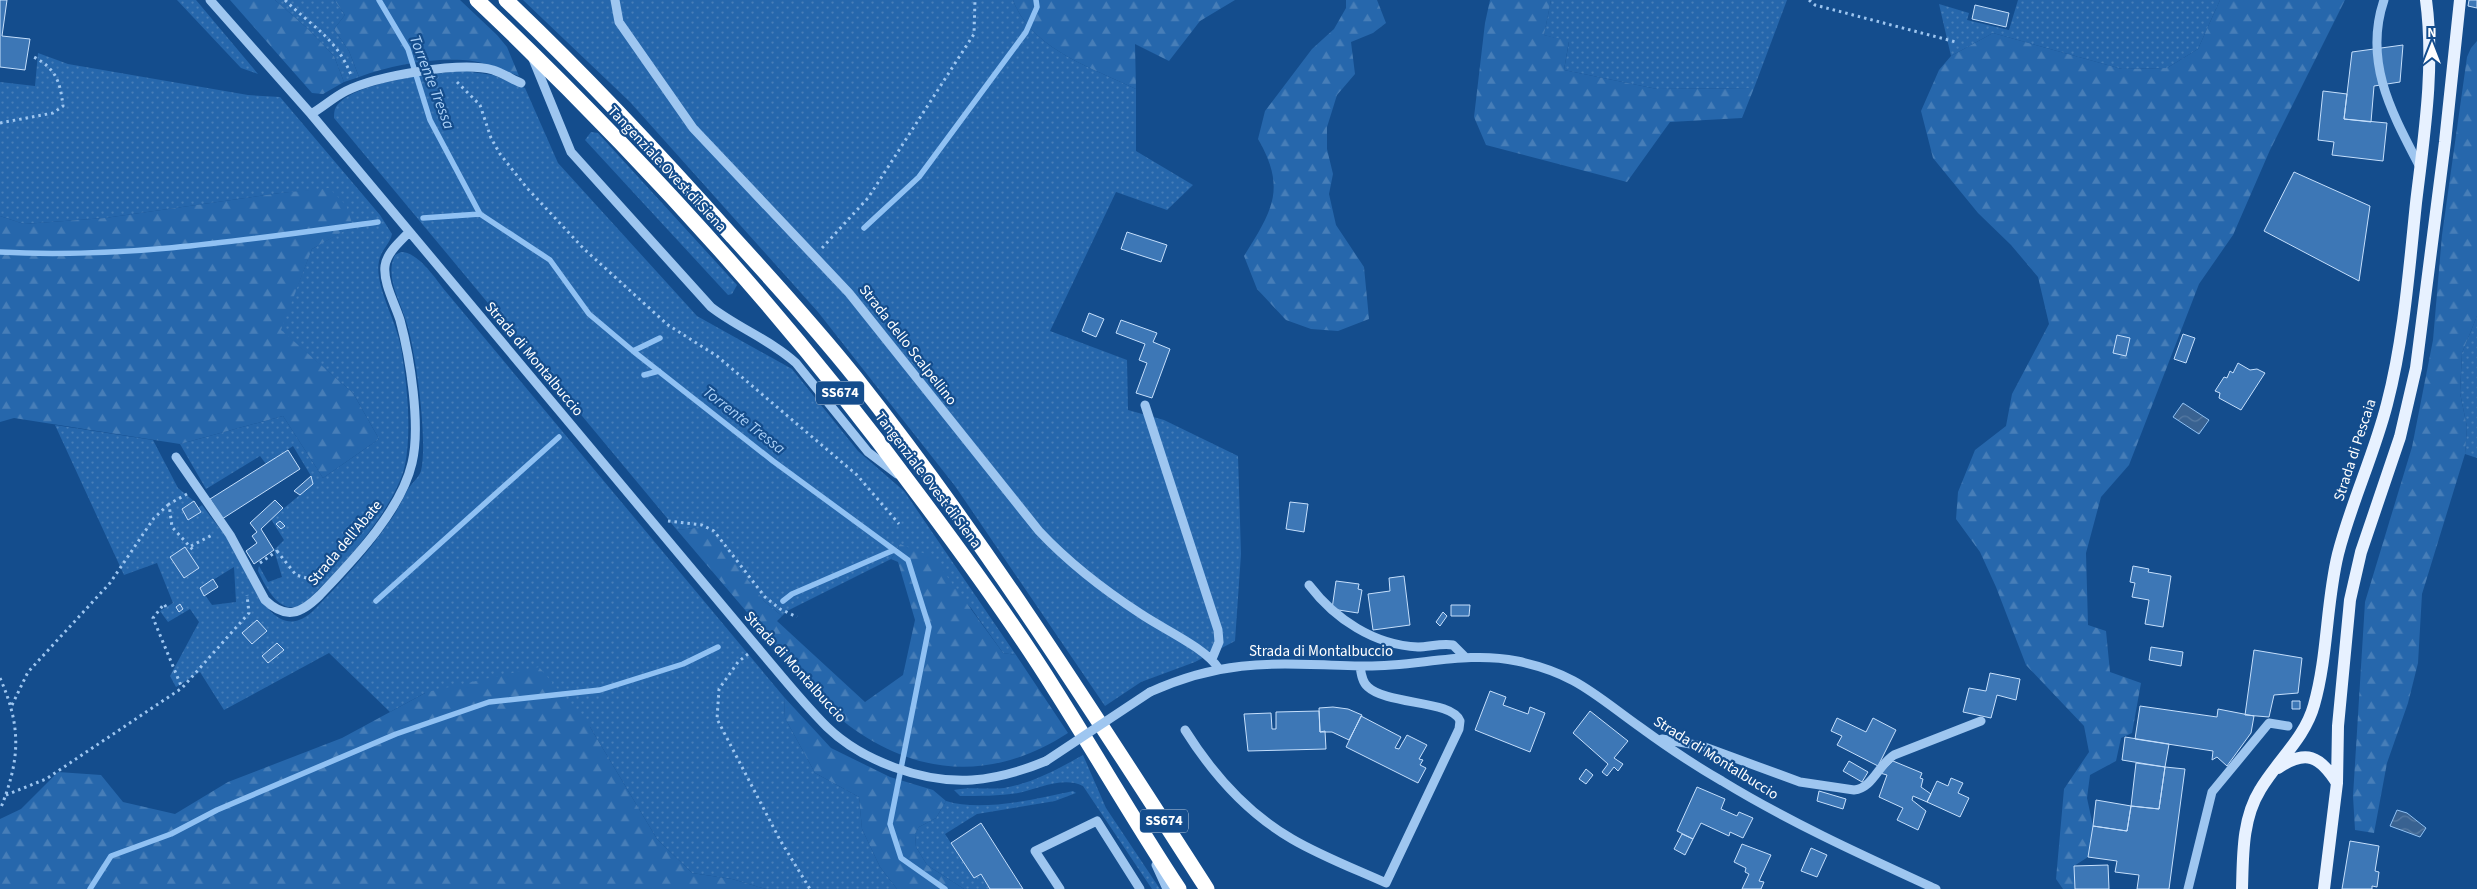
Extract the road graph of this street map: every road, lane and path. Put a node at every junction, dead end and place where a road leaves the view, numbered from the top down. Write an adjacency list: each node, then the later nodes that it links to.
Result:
1 (210, 0): 17 (street, Strada di Montalbuccio)
2 (285, 0): 16 (path)
3 (477, 0): 12 (highway, Tangenziale Ovest di Siena / SS674)
4 (506, 0): 58 (highway, Tangenziale Ovest di Siena / SS674)
5 (615, 0): 21 (street, Strada dello Scalpellino)
6 (975, 0): 21 (path)
7 (1809, 0): 11 (path)
8 (2384, 0): 19 (street)
9 (2426, 0): 19 (main road, Strada di Pescaia)
10 (2460, 0): 49 (main road)
11 (1956, 42)
12 (529, 49): 24 (highway, Tangenziale Ovest di Siena / SS674); 24 (street)
13 (34, 57): 18 (path)
14 (449, 68): 15 (street); 16 (street); 28 (path)
15 (521, 83)
16 (356, 87): 17 (street)
17 (311, 114): 20 (street, Strada di Montalbuccio)
18 (0, 123)
19 (2420, 167): 48 (main road, Strada di Pescaia)
20 (409, 232): 27 (street, Strada di Montalbuccio); 31 (street, Strada dell'Abate)
21 (815, 256): 38 (street, Strada dello Scalpellino)
22 (1145, 405): 38 (street)
23 (176, 456): 25 (street, Strada dell'Abate)
24 (914, 488): 52 (highway, Tangenziale Ovest di Siena / SS674)
25 (199, 489): 26 (path); 29 (street, Strada dell'Abate)
26 (169, 504): 29 (path); 43 (path)
27 (650, 519): 35 (path); 36 (street, Strada di Montalbuccio)
28 (899, 524)
29 (226, 527): 30 (street, Strada dell'Abate)
30 (248, 568): 31 (path); 31 (street, Strada dell'Abate)
31 (329, 585)
32 (1309, 585): 37 (street)
33 (246, 591): 42 (path)
34 (166, 607): 42 (path)
35 (797, 617)
36 (756, 646): 40 (street, Strada di Montalbuccio, bridge); 53 (path)
37 (1465, 657): 39 (street, Strada di Montalbuccio); 47 (street, Strada di Montalbuccio)
38 (1212, 659): 40 (street, Strada dello Scalpellino)
39 (1360, 666): 40 (street, Strada di Montalbuccio); 46 (street)
40 (1219, 669)
41 (0, 678): 43 (path)
42 (182, 688): 50 (path)
43 (12, 705): 50 (path)
44 (1981, 721): 47 (street)
45 (2288, 726): 60 (street)
46 (1185, 730)
47 (1657, 738): 59 (street, Strada di Montalbuccio)
48 (2272, 772): 49 (main road); 61 (main road, Strada di Pescaia)
49 (2337, 782): 62 (main road)
50 (6, 795): 51 (path)
51 (0, 810)
52 (1143, 835): 56 (street); 57 (highway, Tangenziale Ovest di Siena / SS674)
53 (810, 889)
54 (1060, 889): 55 (street)
55 (1140, 889)
56 (1167, 889)
57 (1179, 889)
58 (1208, 889)
59 (1936, 889)
60 (2188, 889)
61 (2242, 889)
62 (2324, 889)

